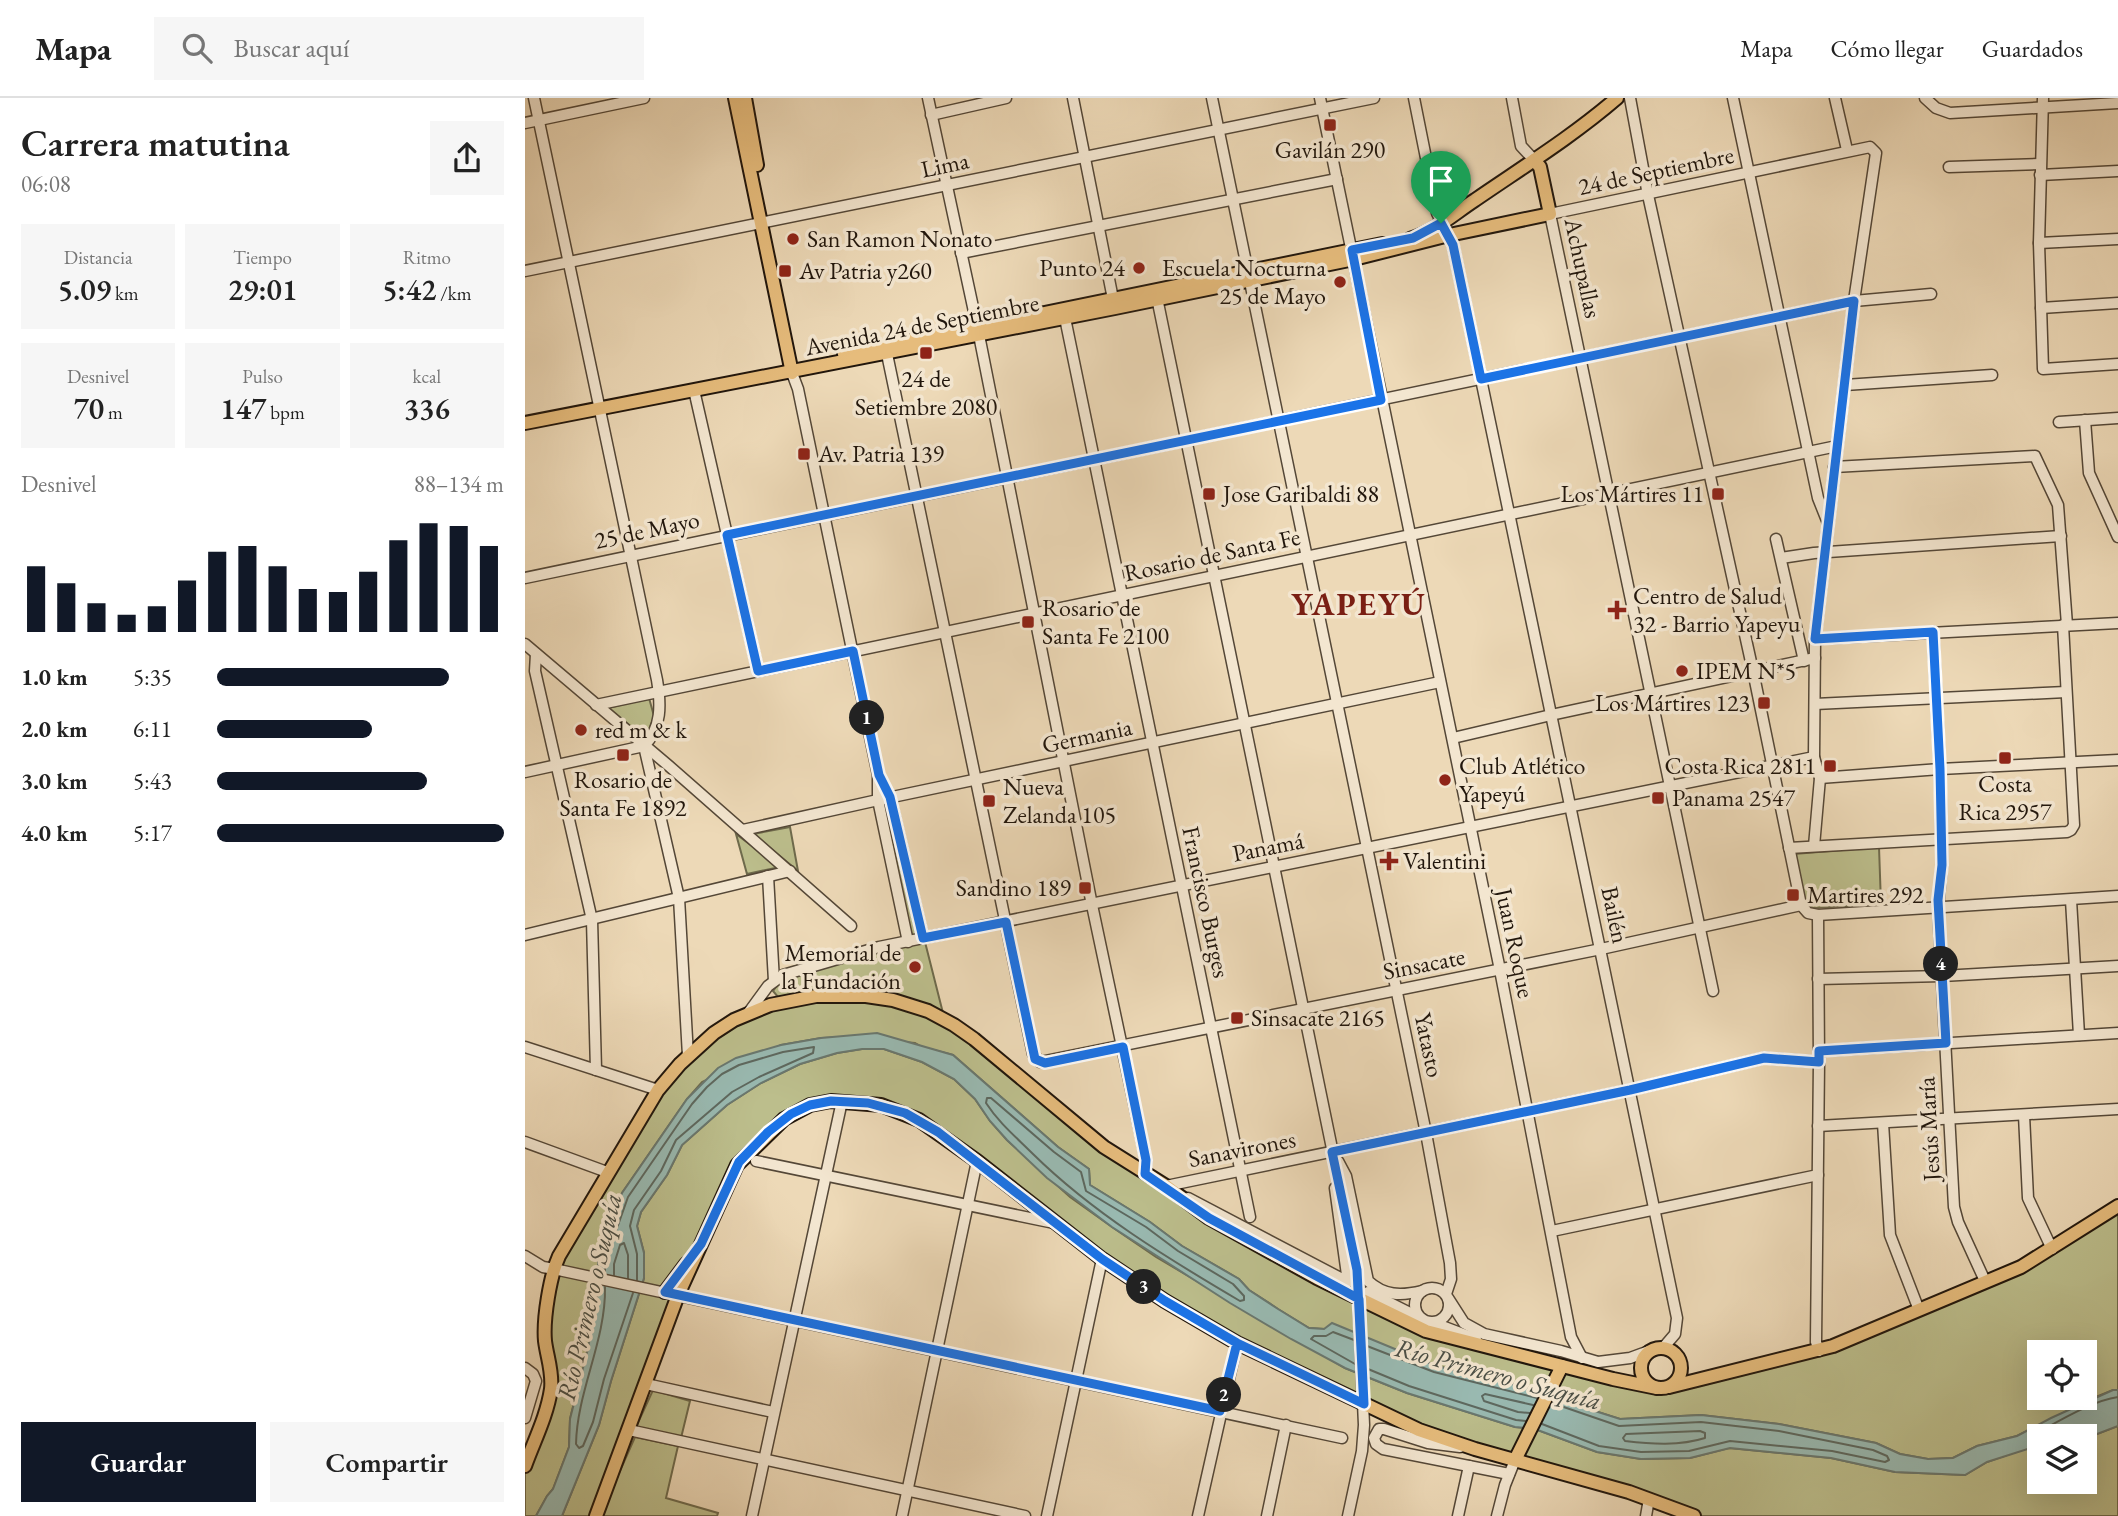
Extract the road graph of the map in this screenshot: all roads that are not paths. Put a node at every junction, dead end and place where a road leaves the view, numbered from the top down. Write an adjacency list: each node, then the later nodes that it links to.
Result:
1 (534, 98): 21 (street)
2 (644, 98): 21 (street)
3 (735, 98): 37 (main road)
4 (744, 98): 37 (main road)
5 (928, 98): 20 (street)
6 (1006, 98): 20 (street)
7 (1073, 98): 25 (street)
8 (1212, 98): 23 (street, Yatasto)
9 (1374, 98): 17 (street, Lima)
10 (1414, 98): 38 (street, Bailén)
11 (1512, 98): 26 (street, Achupallas)
12 (1630, 98): 34 (street)
13 (1733, 98): 30 (street)
14 (1835, 98): 24 (street)
15 (1925, 98): 18 (street)
16 (1610, 100): 26 (main road, Avenida 24 de Septiembre)
17 (1321, 103): 23 (street, Lima); 32 (street, Juan Roque)
18 (2043, 103): 19 (street); 27 (street)
19 (2118, 103)
20 (931, 115): 33 (street)
21 (538, 120): 22 (street); 45 (street)
22 (525, 123)
23 (1219, 130): 25 (street, Lima); 35 (street, Yatasto)
24 (1847, 150): 30 (street, 24 de Septiembre); 50 (street, 24 de Septiembre)
25 (1085, 157): 33 (street, Lima); 39 (street)
26 (1534, 160): 36 (main road, Achupallas); 38 (main road, Avenida 24 de Septiembre)
27 (2040, 164): 28 (street); 31 (street)
28 (1949, 167)
29 (2118, 171): 31 (street)
30 (1749, 173): 34 (street, 24 de Septiembre); 54 (street)
31 (2040, 176): 42 (street)
32 (1337, 179): 35 (street); 44 (street, Juan Roque)
33 (947, 186): 37 (street, Lima); 43 (street)
34 (1648, 195): 36 (street, 24 de Septiembre); 57 (street)
35 (1233, 200): 39 (street); 47 (street, Yatasto)
36 (1550, 214): 40 (main road, 24 de Septiembre); 59 (street, Achupallas)
37 (764, 222): 45 (street, Lima); 61 (main road)
38 (1441, 223): 40 (street, Bailén); 44 (main road, Avenida 24 de Septiembre)
39 (1098, 226): 43 (street); 51 (street)
40 (1449, 235): 44 (main road, Avenida 24 de Septiembre); 63 (street, Bailén)
41 (2118, 239): 42 (street)
42 (2039, 243): 53 (street)
43 (961, 253): 56 (street)
44 (1353, 255): 47 (main road, Avenida 24 de Septiembre); 66 (street, Juan Roque)
45 (569, 262): 46 (street, Lima); 67 (street)
46 (525, 271)
47 (1249, 275): 49 (main road, Avenida 24 de Septiembre); 70 (street, Yatasto)
48 (1931, 294): 50 (street, 25 de Mayo)
49 (1156, 295): 51 (main road, Avenida 24 de Septiembre); 73 (street)
50 (1854, 301): 54 (street, 25 de Mayo); 64 (street)
51 (1114, 303): 55 (main road, Avenida 24 de Septiembre); 56 (main road, Avenida 24 de Septiembre)
52 (2118, 303): 53 (street)
53 (2041, 308): 60 (street)
54 (1780, 317): 57 (street, 25 de Mayo); 75 (street)
55 (1065, 318): 56 (main road, Avenida 24 de Septiembre); 76 (street, Francisco Burges)
56 (978, 330): 58 (main road, Avenida 24 de Septiembre); 61 (main road, Avenida 24 de Septiembre); 79 (street)
57 (1679, 338): 59 (street, 25 de Mayo); 78 (street)
58 (887, 354): 61 (main road, Avenida 24 de Septiembre); 81 (street)
59 (1580, 358): 63 (street, 25 de Mayo); 80 (street, Achupallas)
60 (2118, 364)
61 (798, 367): 65 (main road, Avenida 24 de Septiembre); 82 (street)
62 (1991, 375): 64 (street)
63 (1481, 379): 66 (street, 25 de Mayo); 83 (street, Bailén)
64 (1845, 385): 74 (street)
65 (694, 390): 67 (main road, Avenida 24 de Septiembre); 85 (street)
66 (1381, 400): 70 (street, 25 de Mayo); 86 (street, Juan Roque)
67 (600, 408): 72 (main road, Avenida 24 de Septiembre); 91 (street)
68 (2118, 418): 69 (street)
69 (2085, 420): 71 (street); 88 (street)
70 (1280, 421): 73 (street, 25 de Mayo); 92 (street, Yatasto)
71 (2059, 422)
72 (525, 423)
73 (1185, 440): 76 (street, 25 de Mayo); 94 (street)
74 (1837, 446): 75 (street, Rosario de Santa Fe); 77 (street)
75 (1808, 453): 78 (street, Rosario de Santa Fe); 84 (street)
76 (1092, 459): 79 (street, 25 de Mayo); 96 (street, Francisco Burges)
77 (1834, 467): 84 (street); 87 (street)
78 (1708, 474): 80 (street, Rosario de Santa Fe); 108 (street)
79 (1006, 477): 81 (street, 25 de Mayo); 97 (street)
80 (1608, 494): 83 (street, Rosario de Santa Fe); 112 (street, Achupallas)
81 (915, 496): 82 (street, 25 de Mayo); 101 (street)
82 (826, 514): 85 (street, 25 de Mayo); 104 (street)
83 (1509, 515): 86 (street, Rosario de Santa Fe); 117 (street, Bailén)
84 (1828, 523): 90 (street)
85 (727, 535): 91 (street, 25 de Mayo); 107 (street)
86 (1409, 536): 92 (street, Rosario de Santa Fe); 109 (street, Juan Roque)
87 (2061, 536): 90 (street); 99 (street)
88 (2118, 537)
89 (1776, 539): 93 (street)
90 (1825, 552): 93 (street); 102 (street)
91 (632, 555): 95 (street, 25 de Mayo); 110 (street)
92 (1307, 557): 94 (street, Rosario de Santa Fe); 114 (street, Yatasto)
93 (1781, 558): 106 (street)
94 (1213, 576): 96 (street, Rosario de Santa Fe); 118 (street)
95 (525, 578)
96 (1121, 596): 97 (street, Rosario de Santa Fe); 120 (street, Francisco Burges)
97 (1033, 614): 101 (street, Rosario de Santa Fe); 124 (street)
98 (2118, 623): 99 (street)
99 (2065, 625): 100 (street); 111 (street)
100 (1933, 632): 102 (street); 113 (street, Jesús María)
101 (944, 633): 104 (street, Rosario de Santa Fe); 132 (street)
102 (1815, 639): 106 (street)
103 (525, 644): 105 (street)
104 (853, 651): 107 (street, Rosario de Santa Fe); 130 (street)
105 (536, 654): 116 (street); 126 (street)
106 (1809, 659): 108 (street); 115 (street)
107 (758, 671): 110 (street, Rosario de Santa Fe)
108 (1753, 671): 112 (street); 127 (street)
109 (1440, 682): 114 (street, Germania); 119 (street, Juan Roque)
110 (659, 692): 116 (street, Rosario de Santa Fe); 121 (street)
111 (2066, 692): 113 (street); 125 (street)
112 (1650, 694): 117 (street); 133 (street, Achupallas)
113 (1937, 699): 115 (street); 128 (street, Jesús María)
114 (1338, 704): 118 (street, Germania); 142 (street, Yatasto)
115 (1815, 704): 122 (street)
116 (596, 705): 121 (street)
117 (1551, 715): 119 (street); 136 (street, Bailén)
118 (1244, 724): 120 (street, Germania); 143 (street)
119 (1453, 738): 137 (street, Juan Roque)
120 (1152, 744): 124 (street, Germania); 146 (street, Francisco Burges)
121 (644, 746): 126 (street); 138 (street); 148 (street)
122 (1814, 757): 127 (street, Panamá); 131 (street)
123 (2118, 760): 125 (street)
124 (1063, 762): 132 (street, Germania); 150 (street)
125 (2071, 763): 128 (street); 139 (street)
126 (558, 765): 129 (street); 154 (street)
127 (1772, 766): 133 (street, Panamá); 141 (street)
128 (1940, 769): 131 (street); 139 (street, Jesús María)
129 (525, 772)
130 (879, 775): 134 (street); 135 (street)
131 (1820, 778): 140 (street)
132 (976, 781): 134 (street, Germania); 155 (street)
133 (1670, 787): 136 (street, Panamá); 157 (street, Achupallas)
134 (890, 797): 135 (street, Germania); 159 (street)
135 (877, 800): 138 (street, Germania); 160 (street)
136 (1571, 807): 137 (street, Panamá); 161 (street, Bailén)
137 (1470, 828): 142 (street, Panamá); 164 (street, Juan Roque)
138 (743, 830): 144 (street)
139 (1942, 839): 140 (street); 152 (street, Jesús María)
140 (1814, 846): 141 (street)
141 (1789, 848): 151 (street)
142 (1368, 849): 143 (street, Panamá); 168 (street, Yatasto)
143 (1274, 867): 146 (street, Panamá); 170 (street)
144 (790, 871): 145 (street); 156 (street)
145 (768, 876): 148 (street); 167 (street)
146 (1181, 886): 150 (street, Panamá); 172 (street, Francisco Burges)
147 (2118, 896): 149 (street)
148 (678, 898): 154 (street); 178 (street)
149 (2071, 900): 152 (street); 163 (street)
150 (1092, 905): 155 (street, Panamá); 177 (street)
151 (1801, 905): 153 (street); 157 (street, Sinsacate)
152 (1938, 907): 153 (street); 165 (street, Jesús María)
153 (1818, 915): 166 (street)
154 (592, 920): 158 (street); 180 (street)
155 (1006, 922): 159 (street, Panamá); 177 (street, Sinsacate)
156 (851, 926)
157 (1699, 927): 161 (street, Sinsacate); 169 (street, Achupallas)
158 (525, 935)
159 (923, 938): 160 (street, Panamá)
160 (908, 942): 167 (street, Panamá)
161 (1601, 949): 164 (street, Sinsacate); 182 (street, Bailén)
162 (2118, 966): 163 (street)
163 (2075, 968): 165 (street); 174 (street)
164 (1500, 970): 168 (street, Sinsacate); 185 (street, Juan Roque)
165 (1942, 976): 166 (street); 175 (street, Jesús María)
166 (1818, 979): 179 (street)
167 (774, 981): 171 (street, Panamá)
168 (1397, 990): 170 (street, Sinsacate); 190 (street, Yatasto)
169 (1713, 990)
170 (1303, 1010): 172 (street, Sinsacate); 192 (street)
171 (749, 1012): 178 (main road); 197 (main road)
172 (1211, 1029): 177 (street, Sinsacate); 195 (street, Francisco Burges)
173 (2118, 1033): 174 (street, Sanavirones)
174 (2079, 1035): 175 (street, Sanavirones)
175 (1946, 1043): 179 (street, Sanavirones); 187 (street, Jesús María)
176 (525, 1047): 180 (street)
177 (1123, 1047): 197 (street)
178 (688, 1056): 181 (main road)
179 (1819, 1056): 182 (street, Sanavirones); 189 (street)
180 (596, 1070): 181 (street)
181 (659, 1090): 196 (main road)
182 (1630, 1090): 185 (street, Sanavirones); 203 (street, Bailén)
183 (842, 1101): 194 (main road); 199 (street); 213 (main road)
184 (2118, 1109): 186 (street)
185 (1528, 1112): 190 (street, Sanavirones); 206 (street, Juan Roque)
186 (2024, 1115): 187 (street); 207 (street)
187 (1950, 1119): 188 (street); 211 (street, Jesús María)
188 (1883, 1123): 189 (street); 216 (street)
189 (1818, 1126): 198 (street)
190 (1426, 1133): 192 (street, Sanavirones); 215 (street, Yatasto)
191 (525, 1142): 196 (street)
192 (1332, 1152): 195 (street, Sanavirones); 200 (street); 214 (street); 214 (street)
193 (756, 1161): 199 (street)
194 (977, 1161): 201 (street); 205 (main road)
195 (1241, 1170): 200 (street, Sanavirones); 204 (street, Francisco Burges)
196 (607, 1172): 210 (main road)
197 (1145, 1174): 200 (main road)
198 (1818, 1175): 203 (street); 223 (street)
199 (826, 1176): 201 (street); 218 (street)
200 (1166, 1186): 214 (main road)
201 (968, 1205): 205 (street); 222 (street)
202 (2118, 1206): 207 (main road)
203 (1655, 1210): 206 (street); 221 (street, Bailén)
204 (1250, 1217)
205 (1056, 1223): 209 (main road)
206 (1552, 1231): 226 (street, Juan Roque)
207 (2052, 1249): 211 (main road)
208 (525, 1256): 210 (street)
209 (1102, 1259): 220 (main road); 229 (street)
210 (554, 1269): 213 (street); 242 (main road)
211 (1985, 1281): 216 (main road)
212 (1422, 1291): 214 (street); 215 (street); 217 (street)
213 (666, 1292): 218 (street); 230 (main road)
214 (1364, 1295): 217 (street); 225 (main road); 232 (street)
215 (1447, 1296): 219 (street); 226 (street)
216 (1919, 1310): 223 (main road)
217 (1418, 1317): 219 (street)
218 (794, 1320): 222 (street); 234 (street)
219 (1434, 1323): 225 (street)
220 (1237, 1343): 232 (main road); 233 (street)
221 (1663, 1348): 224 (main road); 231 (main road)
222 (936, 1350): 229 (street); 245 (street)
223 (1819, 1351): 231 (main road)
224 (1649, 1352): 226 (street); 231 (main road)
225 (1518, 1355): 227 (main road)
226 (1582, 1358)
227 (1562, 1366): 231 (main road); 241 (main road)
228 (525, 1367): 235 (street)
229 (1076, 1380): 233 (street); 251 (street)
230 (646, 1384): 234 (street); 237 (main road)
231 (1663, 1387)
232 (1364, 1404): 239 (main road); 254 (street)
233 (1220, 1411): 236 (street); 252 (street)
234 (773, 1412): 240 (street)
235 (525, 1418)
236 (1286, 1426): 238 (street); 253 (street)
237 (629, 1430): 240 (street); 247 (main road)
238 (1342, 1438)
239 (1475, 1449): 241 (main road); 243 (street)
240 (765, 1459): 245 (street); 248 (street)
241 (1515, 1460): 244 (street); 246 (main road)
242 (525, 1466)
243 (1469, 1466): 244 (street); 255 (street)
244 (1509, 1474): 256 (street)
245 (908, 1490): 249 (street); 250 (street)
246 (1650, 1499): 257 (street); 258 (main road)
247 (596, 1516)
248 (753, 1516)
249 (902, 1516)
250 (1025, 1516)
251 (1047, 1516)
252 (1198, 1516)
253 (1267, 1516)
254 (1348, 1516)
255 (1458, 1516)
256 (1497, 1516)
257 (1646, 1516)
258 (1694, 1516)

